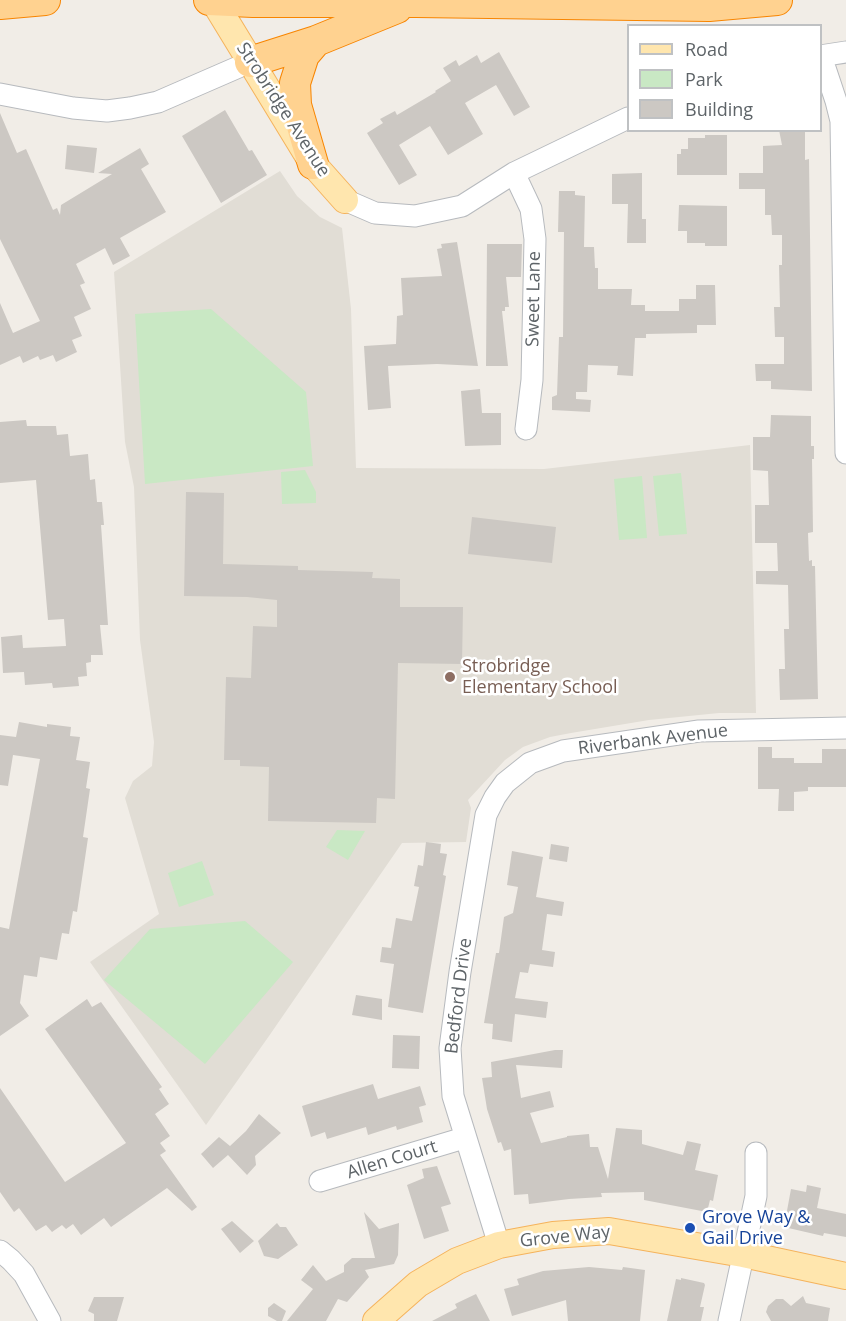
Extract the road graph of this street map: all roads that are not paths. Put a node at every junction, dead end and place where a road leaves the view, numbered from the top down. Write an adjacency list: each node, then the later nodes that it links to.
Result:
1 (45, 0): 5 (highway)
2 (212, 0): 4 (highway); 10 (main road, Strobridge Avenue)
3 (777, 0): 4 (highway)
4 (416, 2): 6 (highway)
5 (0, 4)
6 (316, 41): 10 (highway); 13 (highway)
7 (846, 52): 8 (street)
8 (822, 56)
9 (822, 59): 17 (street)
10 (250, 62): 11 (street); 13 (main road, Strobridge Avenue)
11 (0, 94)
12 (627, 118): 14 (street, Strobridge Avenue)
13 (313, 164): 15 (main road, Strobridge Avenue)
14 (514, 173): 15 (street, Strobridge Avenue); 16 (street, Sweet Lane)
15 (345, 200)
16 (526, 429)
17 (846, 453)
18 (846, 728): 19 (street, Riverbank Avenue)
19 (505, 783): 20 (street, Bedford Drive)
20 (464, 1138): 22 (street, Allen Court); 23 (street, Bedford Drive)
21 (756, 1153): 25 (street)
22 (320, 1181)
23 (499, 1245): 25 (main road, Grove Way); 29 (main road, Grove Way)
24 (0, 1251): 28 (street)
25 (743, 1254): 27 (main road, Grove Way); 30 (street)
26 (0, 1257): 28 (street)
27 (846, 1276)
28 (48, 1321)
29 (376, 1321)
30 (729, 1321)

